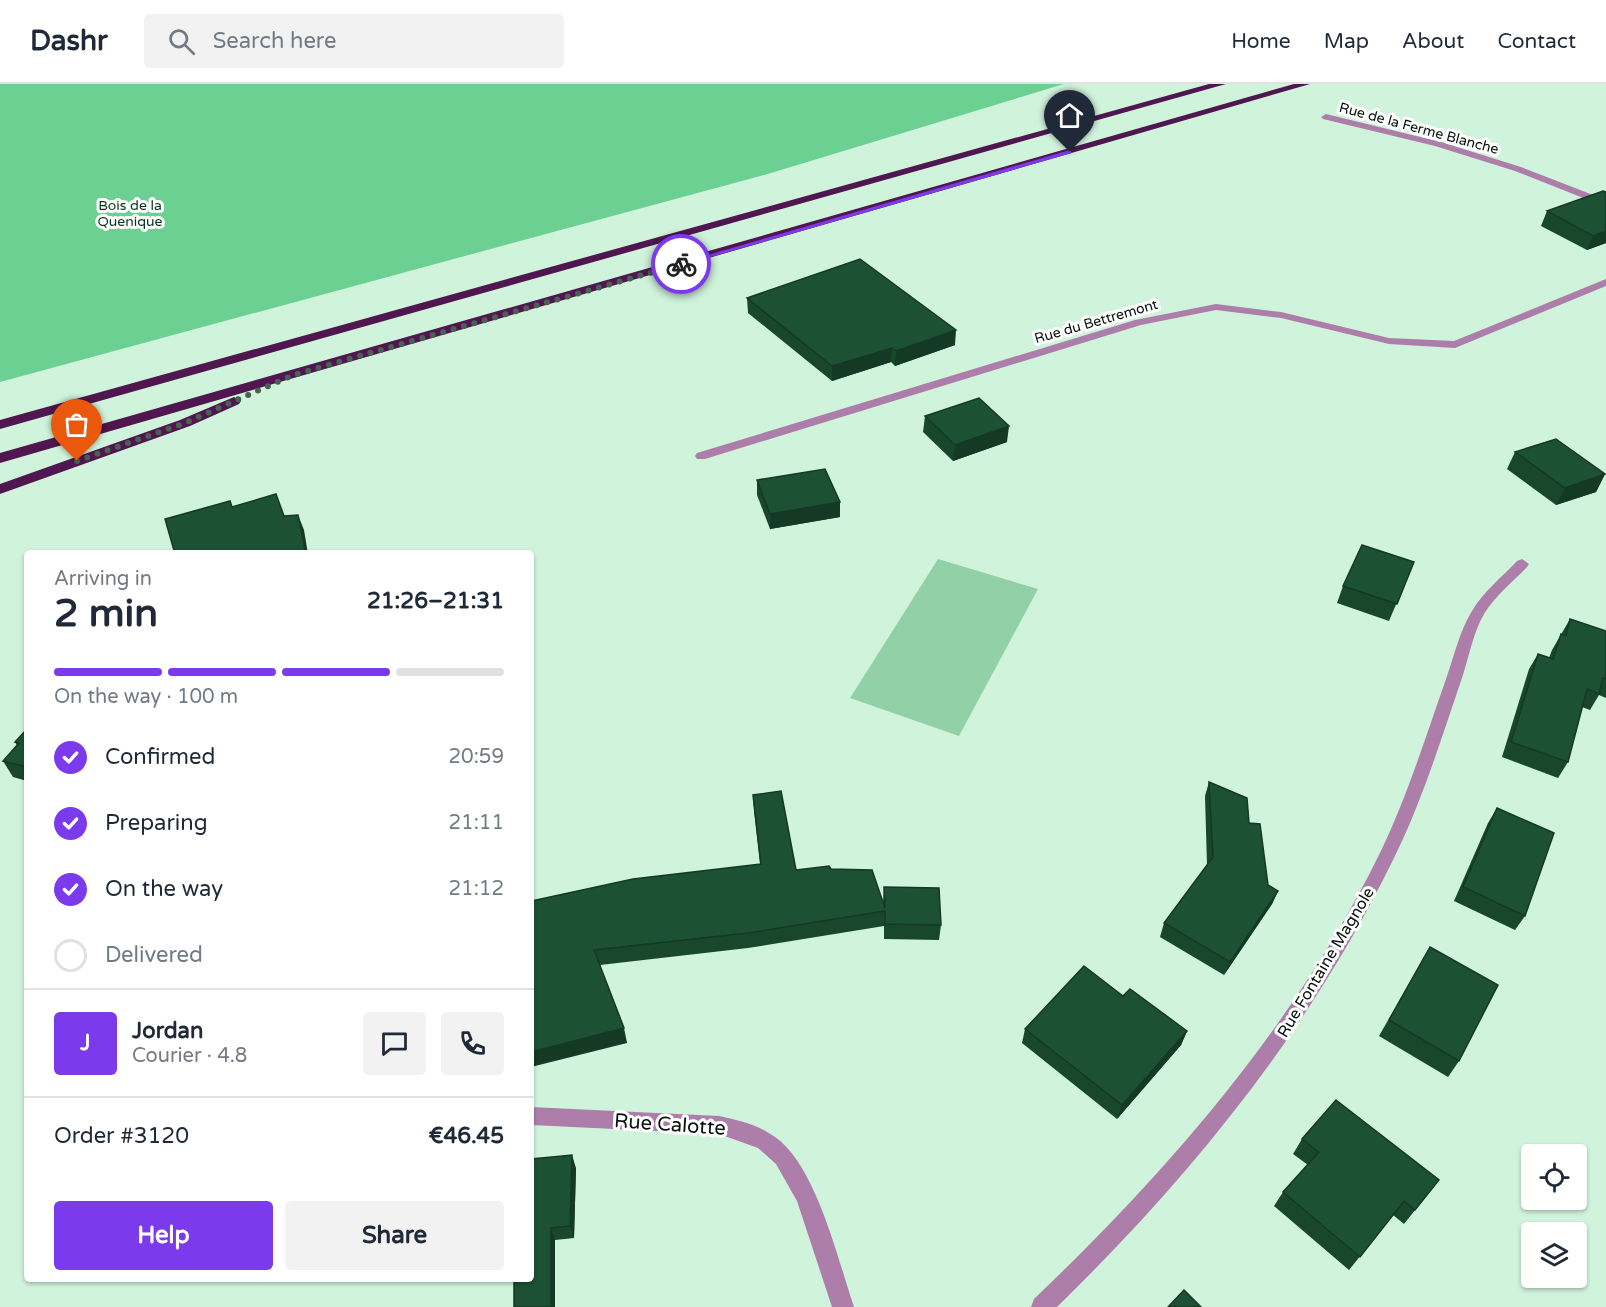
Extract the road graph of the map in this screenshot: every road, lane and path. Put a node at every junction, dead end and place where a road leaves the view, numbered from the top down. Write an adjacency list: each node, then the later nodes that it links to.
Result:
1 (1221, 84): 7 (highway)
2 (1305, 84): 6 (highway)
3 (1326, 117): 4 (street, Rue de la Ferme Blanche)
4 (1606, 204)
5 (1606, 282): 8 (street, Rue du Bettremont)
6 (293, 375): 9 (highway); 10 (highway)
7 (0, 425)
8 (701, 456)
9 (0, 458)
10 (0, 489)
11 (1522, 564): 14 (street, Rue Fontaine Magnole)
12 (534, 1116): 13 (street, Rue Calotte)
13 (843, 1307)
14 (1042, 1307)

